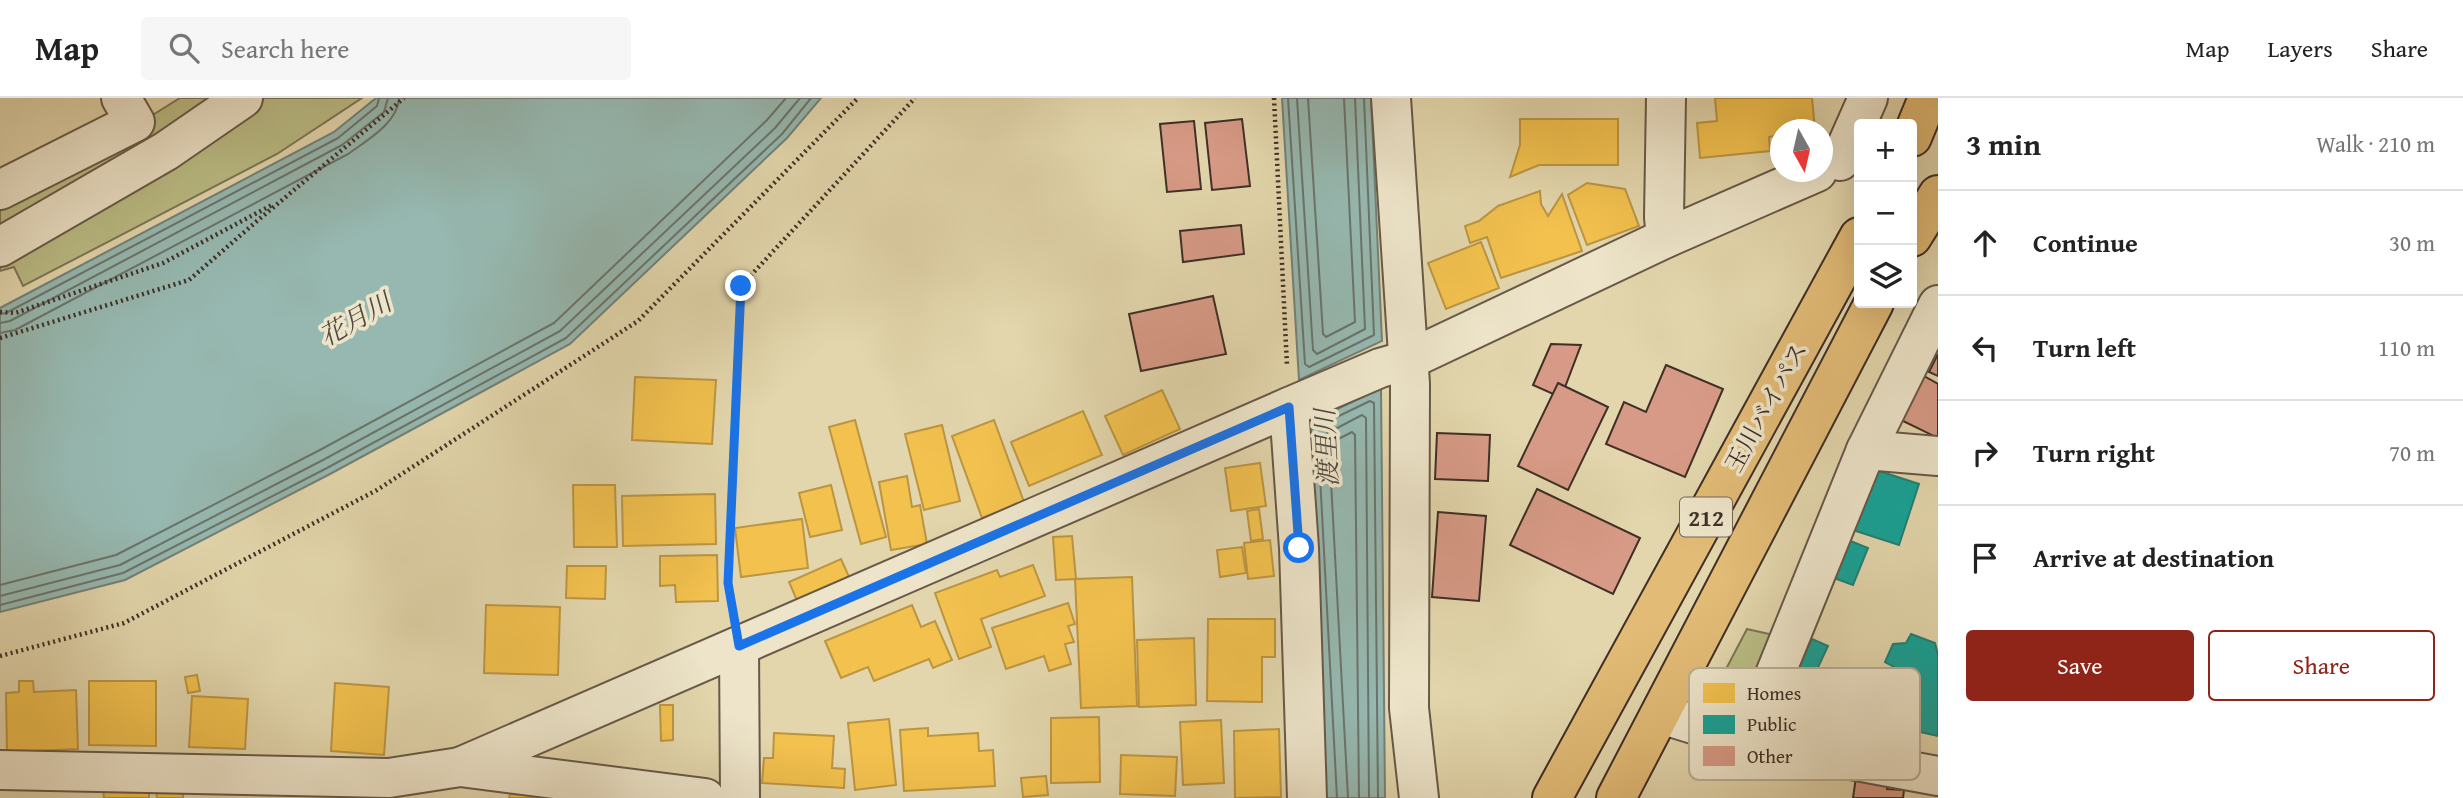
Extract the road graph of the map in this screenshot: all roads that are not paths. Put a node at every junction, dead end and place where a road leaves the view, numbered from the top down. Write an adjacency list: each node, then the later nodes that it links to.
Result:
1 (121, 98): 7 (street)
2 (243, 98): 12 (street)
3 (1391, 98): 15 (street)
4 (1666, 98): 10 (street)
5 (1868, 98): 6 (street)
6 (1835, 164): 10 (street)
7 (0, 190)
8 (1938, 195): 9 (highway)
9 (1917, 229)
10 (1667, 238): 15 (street)
11 (1855, 245): 33 (highway, 玉川バイパス / 212)
12 (0, 247)
13 (1938, 305): 17 (street)
14 (1871, 308): 21 (highway, 玉川バイパス / 212)
15 (1394, 364): 16 (street); 32 (street)
16 (1289, 407): 19 (street); 31 (street)
17 (1866, 450): 18 (street); 20 (street)
18 (1938, 456)
19 (739, 646): 26 (street); 30 (street)
20 (1778, 668)
21 (1661, 714): 22 (street); 34 (highway, 玉川バイパス / 212)
22 (1689, 723)
23 (0, 770): 27 (street)
24 (1920, 773): 25 (street)
25 (1938, 776)
26 (452, 778): 28 (street); 29 (street)
27 (50, 784): 28 (street)
28 (301, 787)
29 (705, 798)
30 (740, 798)
31 (1307, 798)
32 (1419, 798)
33 (1552, 798)
34 (1616, 798)

